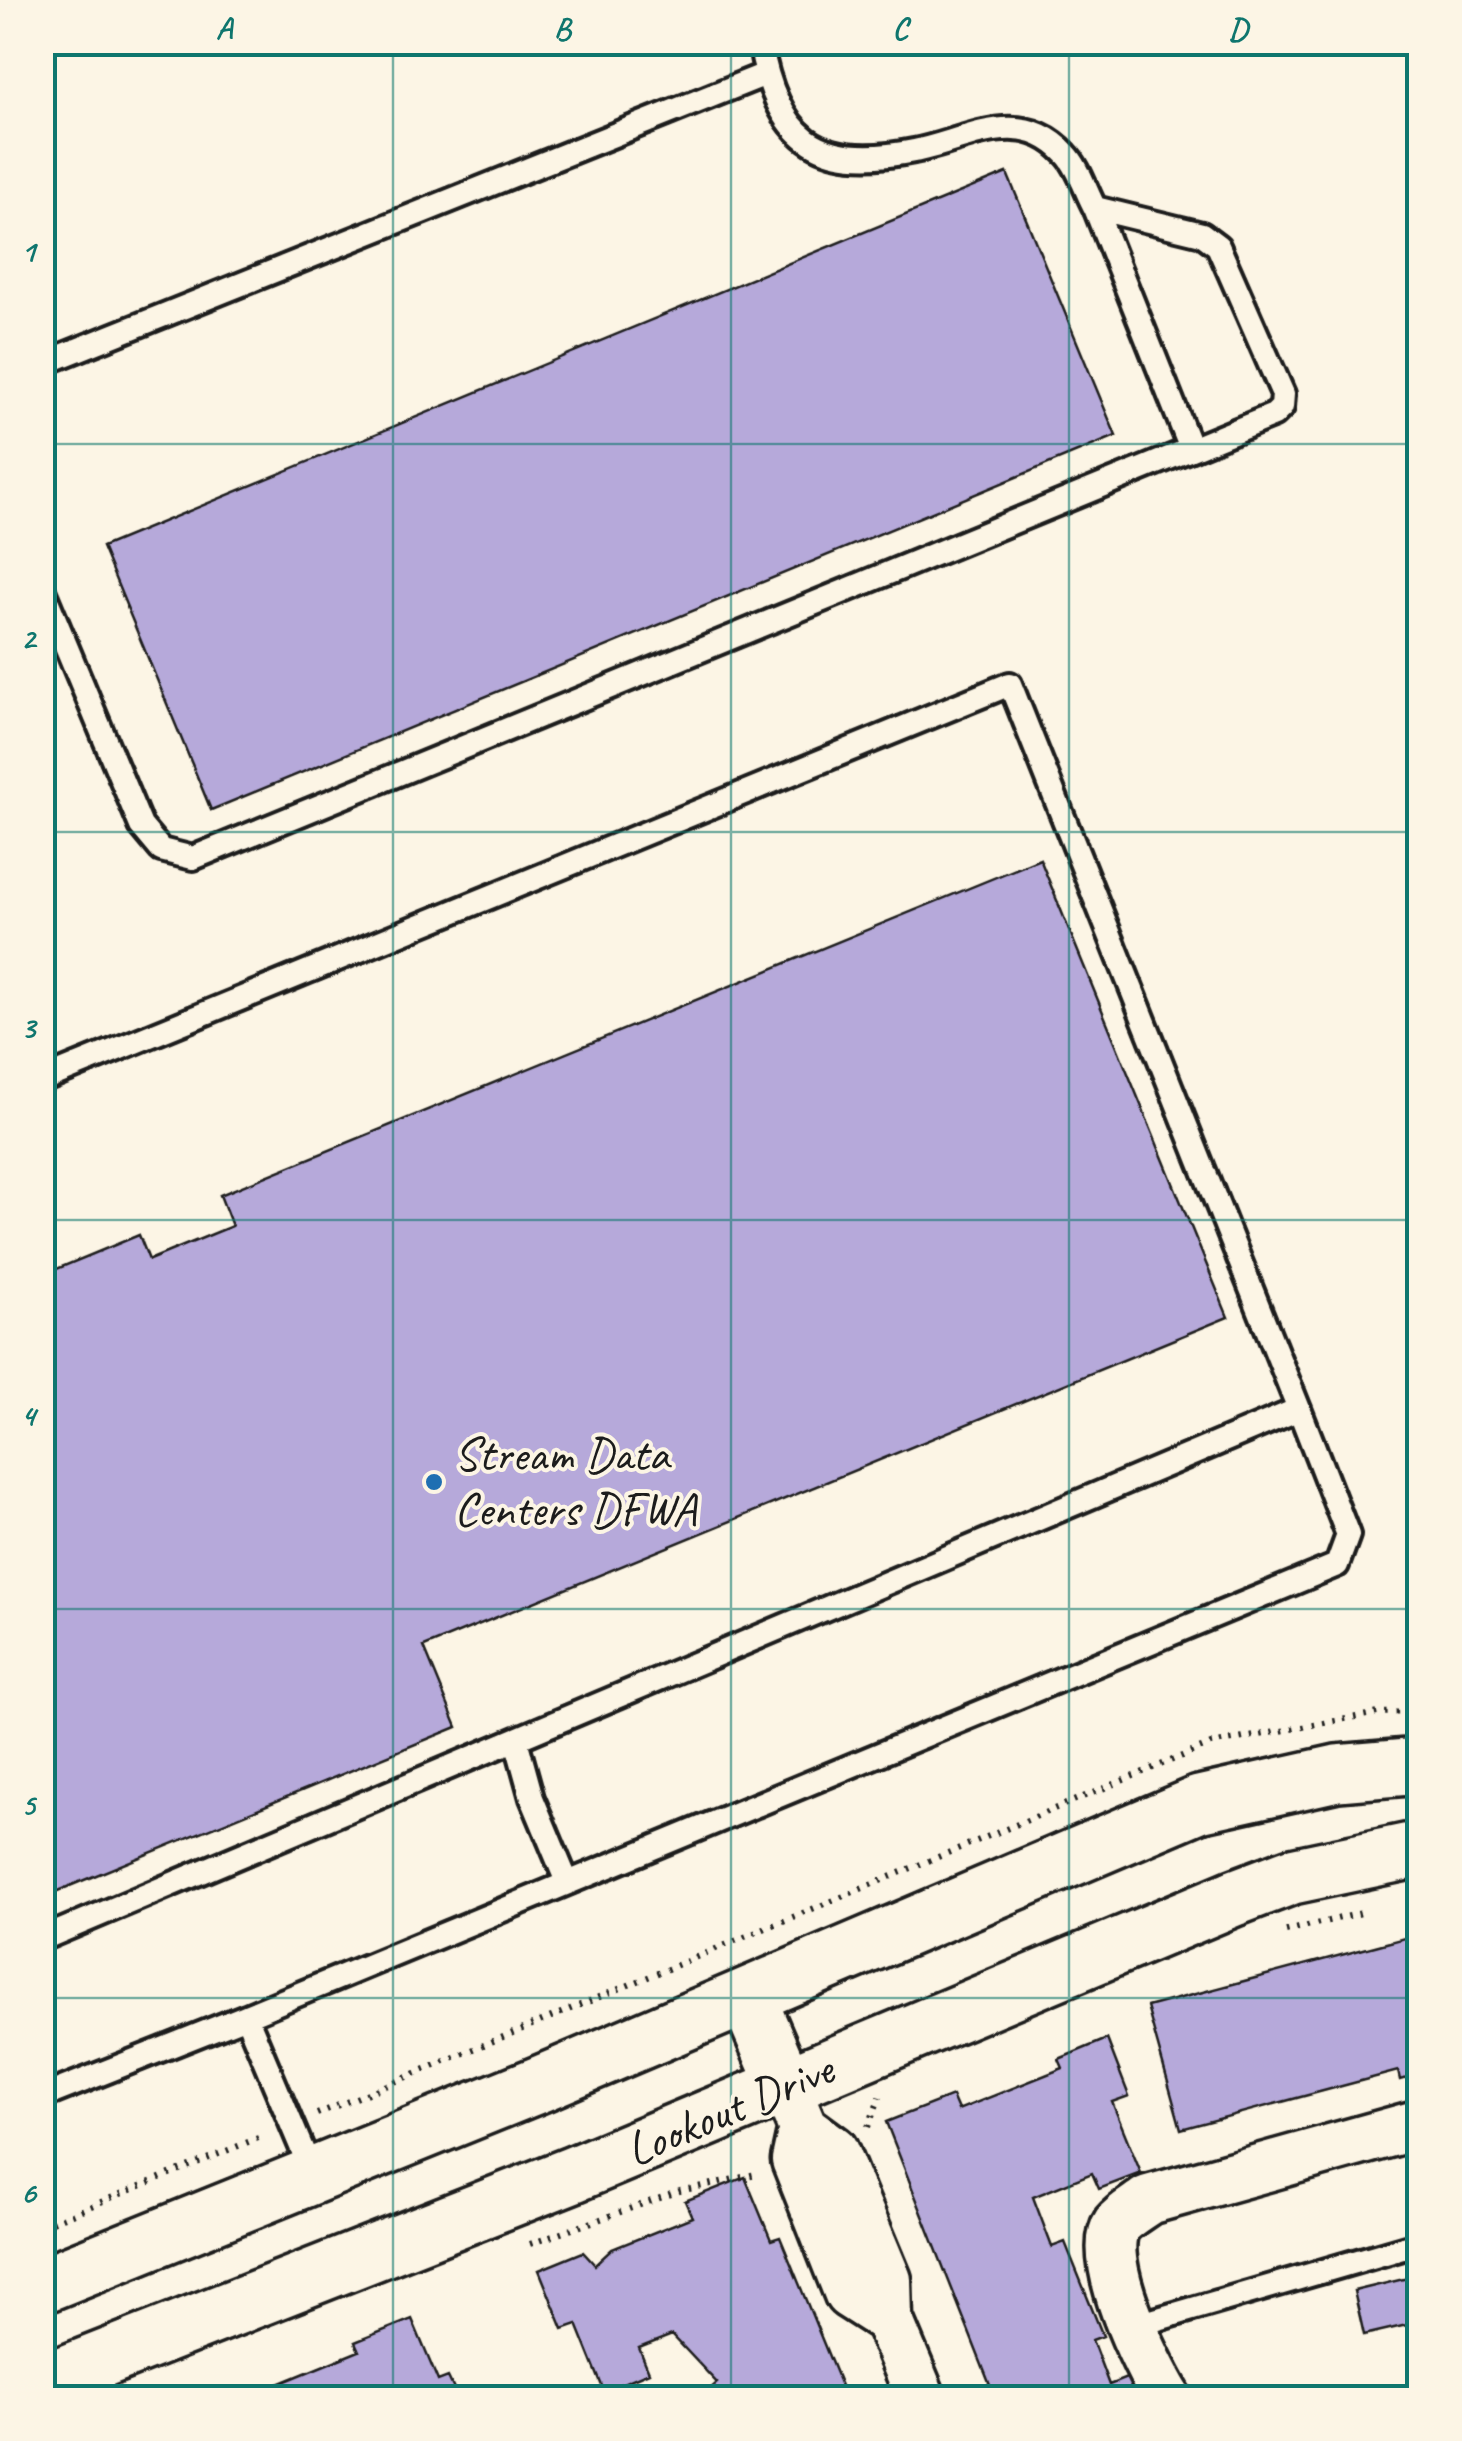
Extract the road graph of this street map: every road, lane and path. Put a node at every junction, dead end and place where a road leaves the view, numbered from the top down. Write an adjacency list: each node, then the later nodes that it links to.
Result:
1 (760, 42): 4 (lane)
2 (1155, 42): 3 (lane)
3 (1181, 42)
4 (766, 74): 5 (lane); 6 (lane)
5 (1095, 208): 7 (lane); 7 (lane)
6 (42, 364)
7 (1192, 449): 8 (lane)
8 (42, 588)
9 (42, 1080): 10 (lane)
10 (1300, 1409): 12 (lane); 15 (lane)
11 (1420, 1712): 20 (path)
12 (516, 1740): 15 (lane); 16 (lane)
13 (1420, 1766): 17 (main road, Lookout Drive)
14 (1420, 1849): 21 (main road, Lookout Drive)
15 (567, 1882): 18 (lane)
16 (42, 1938)
17 (747, 1996): 21 (main road); 24 (main road, Lookout Drive)
18 (246, 2016): 19 (lane); 24 (lane)
19 (42, 2098)
20 (334, 2107)
21 (794, 2107): 29 (main road, Lookout Drive); 30 (street)
22 (1420, 2124): 28 (street)
23 (262, 2136): 25 (path)
24 (313, 2176): 27 (main road, Lookout Drive)
25 (42, 2226)
26 (1420, 2243): 28 (lane)
27 (42, 2285)
28 (1134, 2326): 31 (street)
29 (42, 2383)
30 (921, 2398)
31 (1167, 2398)

